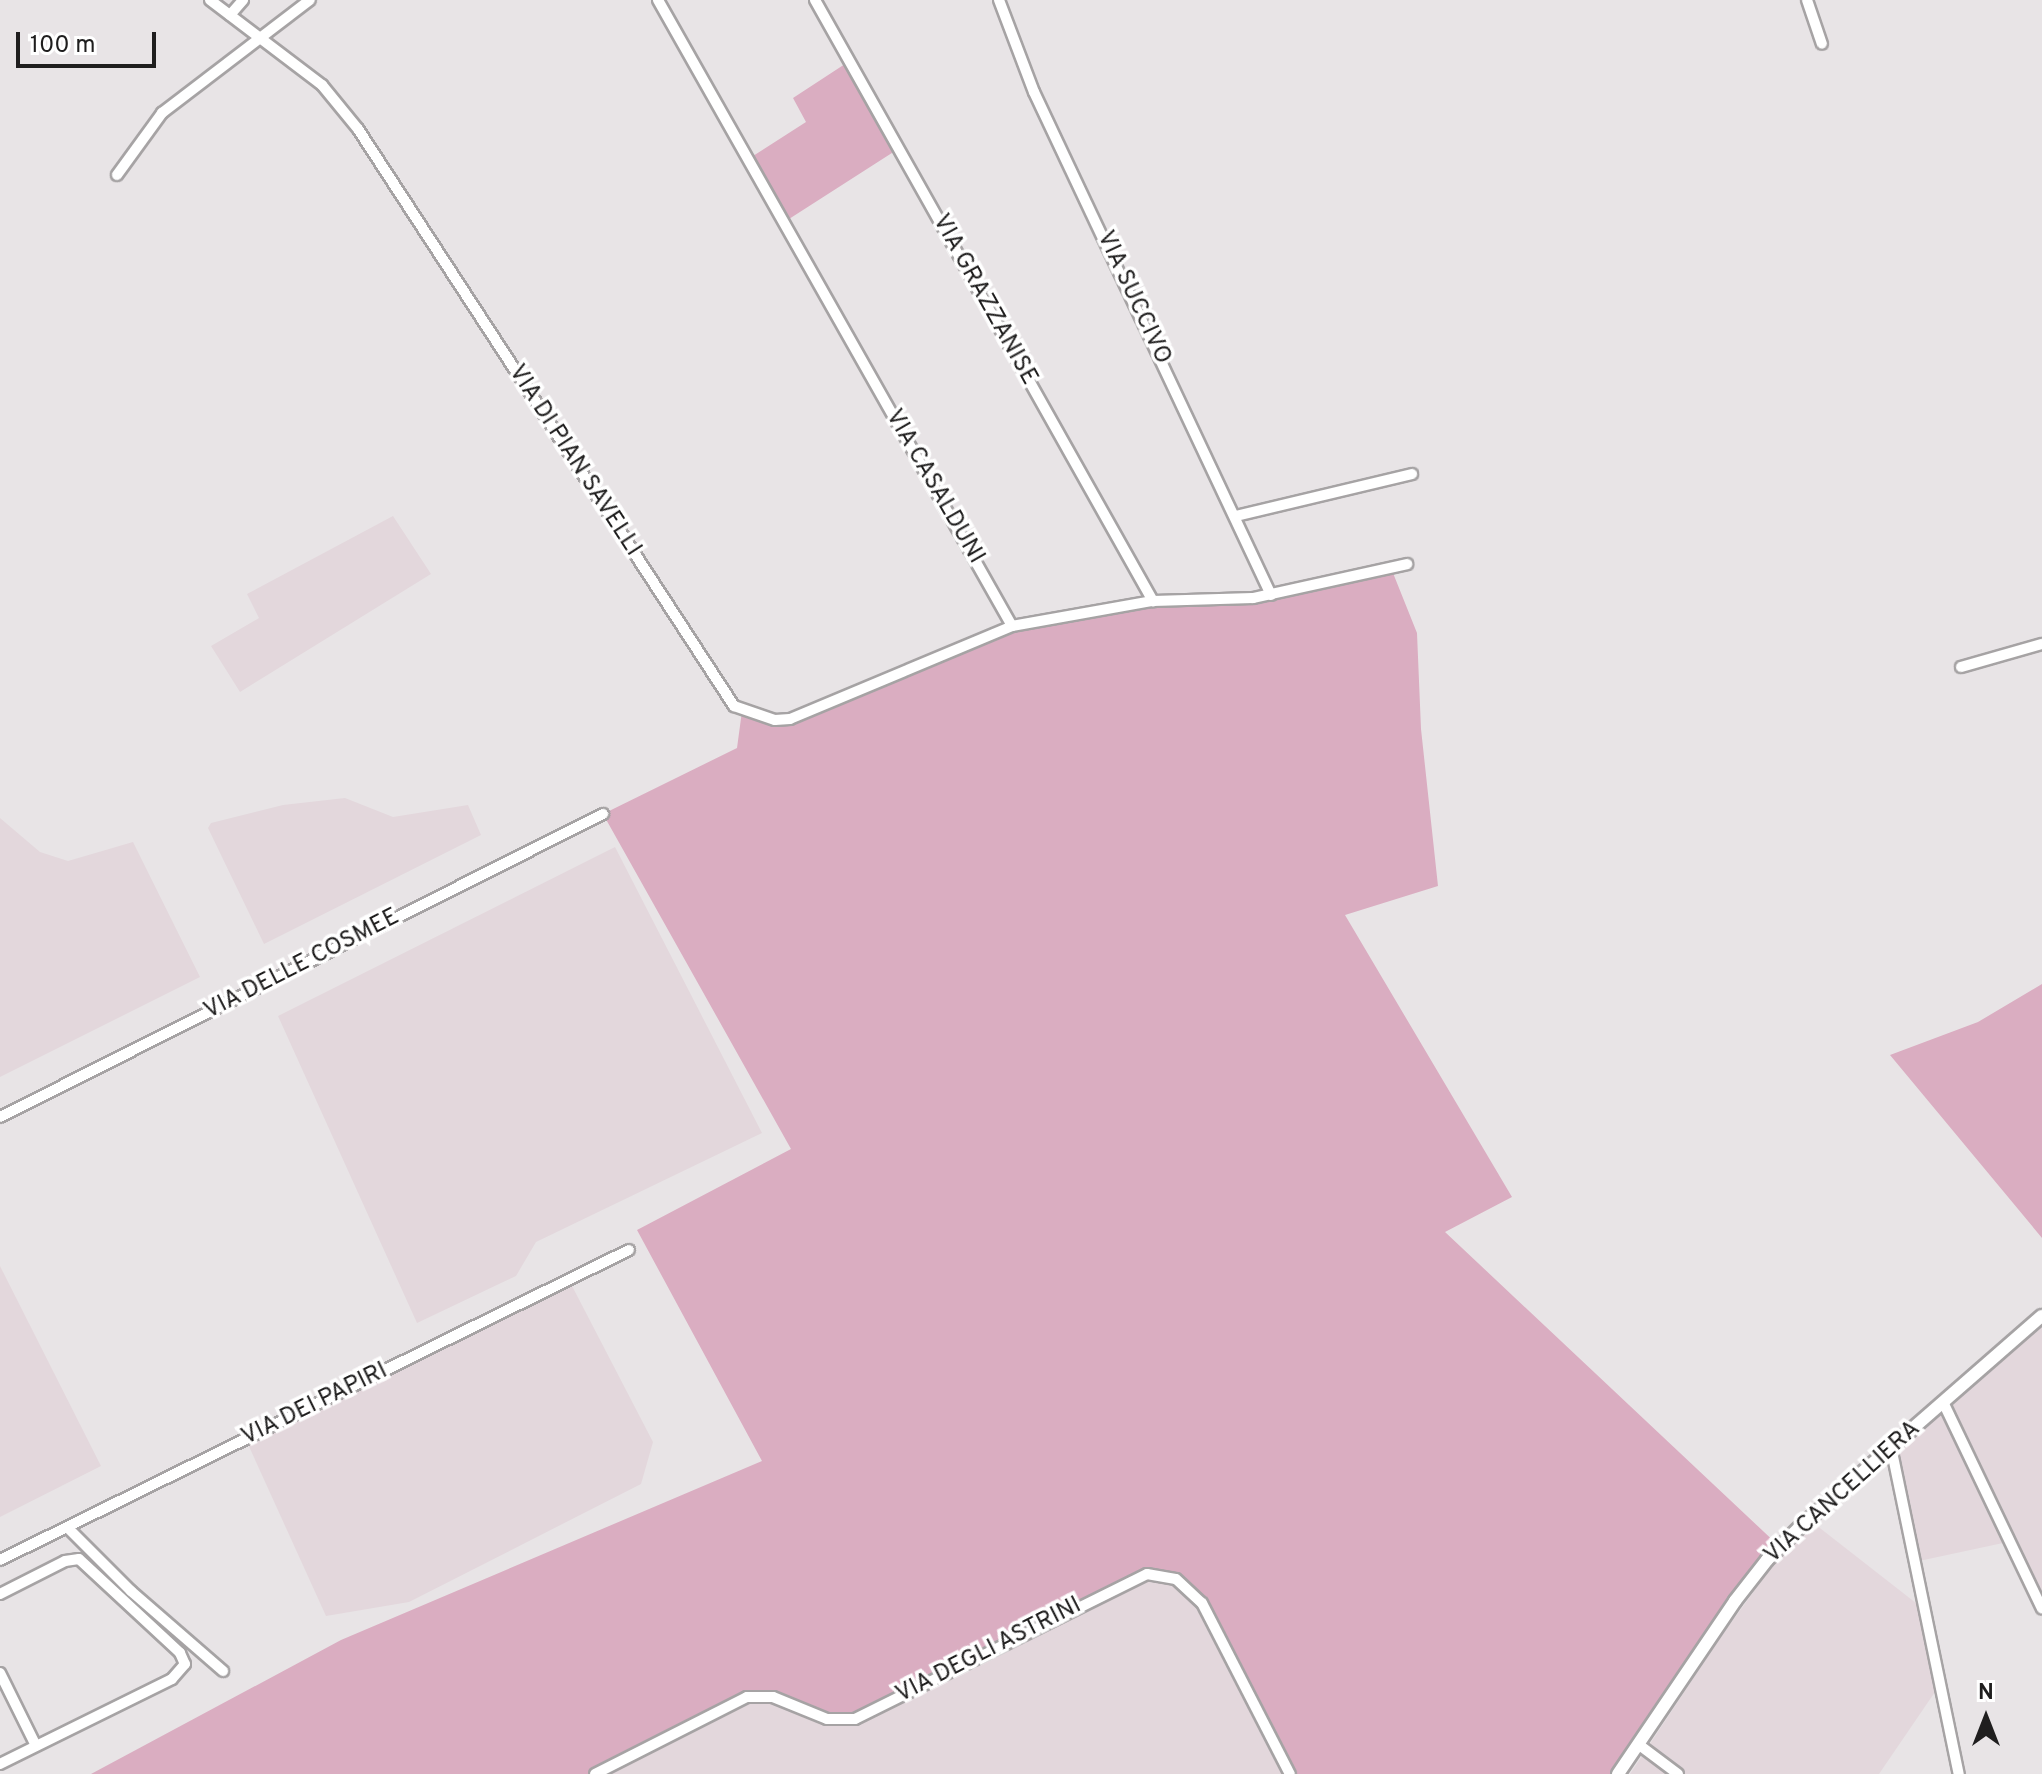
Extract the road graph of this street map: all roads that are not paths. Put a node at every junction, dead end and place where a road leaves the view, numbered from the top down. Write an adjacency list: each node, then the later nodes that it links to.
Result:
1 (210, 0): 8 (street, VIA DI PIAN SAVELLI)
2 (243, 0): 8 (street)
3 (310, 0): 9 (street)
4 (658, 0): 17 (street, VIA CASALDUNI)
5 (815, 0): 16 (street, VIA GRAZZANISE)
6 (999, 0): 13 (street, VIA SUCCIVO)
7 (1807, 0): 10 (street)
8 (230, 15): 9 (street, VIA DI PIAN SAVELLI)
9 (258, 37): 11 (street); 17 (street, VIA DI PIAN SAVELLI)
10 (1822, 44)
11 (117, 175)
12 (1412, 474): 13 (street)
13 (1236, 516): 15 (street, VIA SUCCIVO)
14 (1407, 564): 15 (street)
15 (1271, 595): 16 (street)
16 (1153, 601): 17 (street)
17 (1012, 626)
18 (2042, 644): 19 (street)
19 (1961, 667)
20 (603, 814): 21 (street, VIA DELLE COSMEE)
21 (0, 1117)
22 (629, 1250): 26 (street, VIA DEI PAPIRI)
23 (2042, 1316): 24 (street, VIA CANCELLIERA)
24 (1943, 1402): 25 (street, VIA CANCELLIERA); 29 (street)
25 (1891, 1447): 32 (street, VIA CANCELLIERA); 39 (street)
26 (68, 1528): 27 (street, VIA DEI PAPIRI); 30 (street)
27 (0, 1560)
28 (0, 1594): 33 (street)
29 (2042, 1609)
30 (223, 1671)
31 (0, 1673): 33 (street)
32 (1638, 1744): 37 (street, VIA CANCELLIERA); 38 (street)
33 (36, 1746): 34 (street)
34 (0, 1764)
35 (595, 1774): 36 (street, VIA DEGLI ASTRINI)
36 (1290, 1774)
37 (1618, 1774)
38 (1678, 1774)
39 (1959, 1774)

